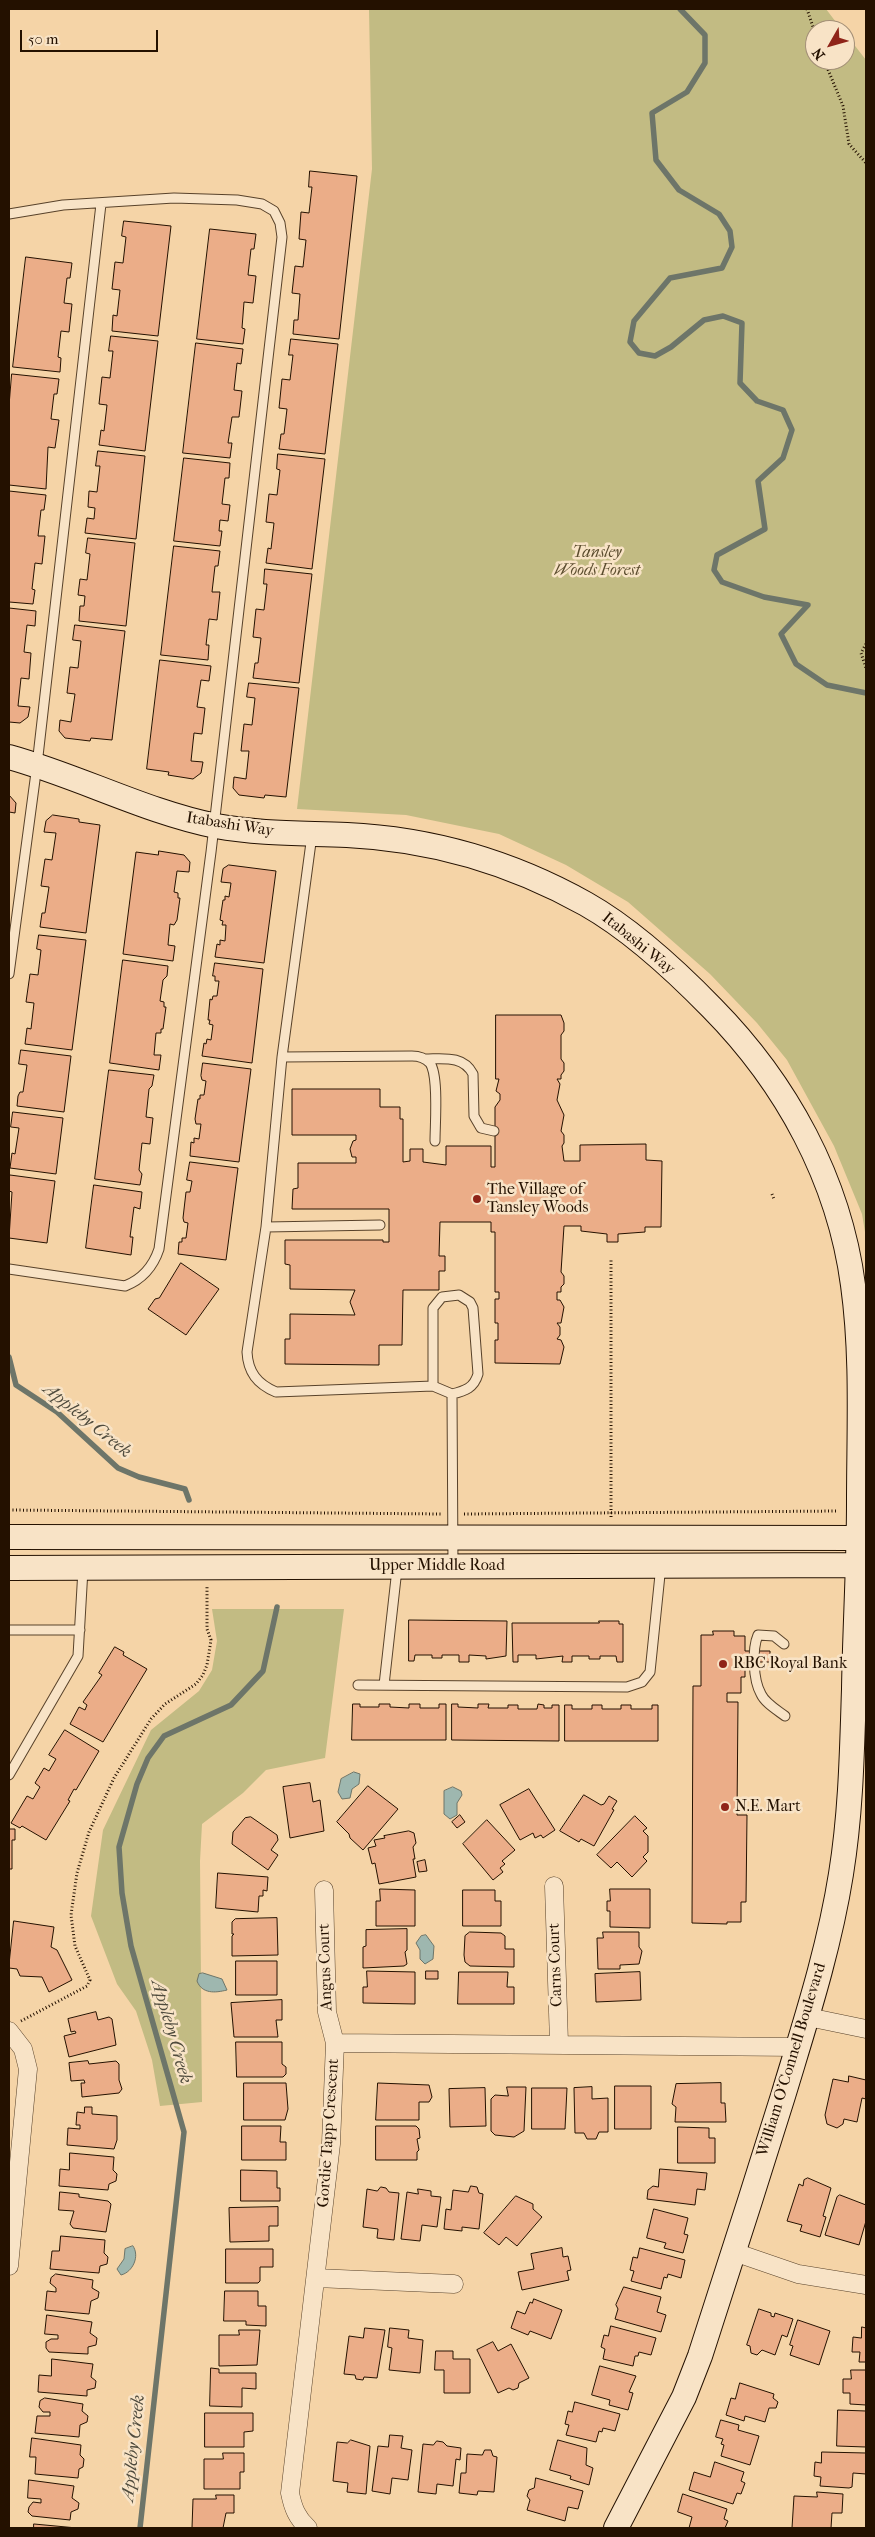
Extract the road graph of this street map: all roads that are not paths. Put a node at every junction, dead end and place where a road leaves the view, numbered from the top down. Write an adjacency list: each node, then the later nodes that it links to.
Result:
1 (101, 204): 2 (lane); 4 (lane); 5 (lane)
2 (9, 214)
3 (9, 757): 4 (street, Itabashi Way)
4 (37, 765): 5 (street, Itabashi Way); 7 (lane)
5 (214, 825): 6 (street, Itabashi Way); 14 (lane)
6 (312, 834): 8 (lane); 19 (street, Itabashi Way)
7 (9, 974)
8 (282, 1057): 9 (lane); 13 (lane)
9 (425, 1059): 10 (lane); 11 (lane)
10 (494, 1131)
11 (435, 1141)
12 (380, 1225): 13 (lane)
13 (266, 1227): 15 (lane)
14 (9, 1269)
15 (433, 1386): 16 (lane); 16 (lane)
16 (452, 1394): 18 (lane)
17 (9, 1537): 18 (street, Upper Middle Road)
18 (453, 1537): 19 (street, Upper Middle Road); 22 (lane)
19 (862, 1538): 21 (street, Itabashi Way)
20 (661, 1565): 21 (street, Upper Middle Road); 22 (street, Upper Middle Road); 30 (lane)
21 (862, 1565): 32 (street, William O'Connell Boulevard)
22 (453, 1566): 23 (street, Upper Middle Road)
23 (398, 1567): 25 (street, Upper Middle Road); 30 (lane)
24 (9, 1568): 25 (street, Upper Middle Road)
25 (83, 1568): 27 (lane)
26 (9, 1630): 27 (lane)
27 (80, 1630): 33 (lane)
28 (784, 1644): 31 (lane)
29 (358, 1685): 30 (lane)
30 (384, 1685)
31 (785, 1716)
32 (860, 1718): 36 (street, William O'Connell Boulevard)
33 (9, 1775)
34 (554, 1886): 40 (street, Carns Court)
35 (324, 1890): 39 (street, Angus Court)
36 (808, 2017): 38 (street); 41 (street, William O'Connell Boulevard)
37 (12, 2029): 43 (street)
38 (866, 2029)
39 (335, 2043): 40 (street, Gordie Tapp Crescent); 44 (street, Gordie Tapp Crescent)
40 (559, 2043): 41 (street, Gordie Tapp Crescent)
41 (798, 2046): 42 (street, William O'Connell Boulevard)
42 (734, 2252): 46 (street); 48 (street, William O'Connell Boulevard)
43 (9, 2266)
44 (316, 2278): 45 (street); 47 (street, Gordie Tapp Crescent)
45 (454, 2284)
46 (866, 2285)
47 (308, 2528)
48 (616, 2528)

